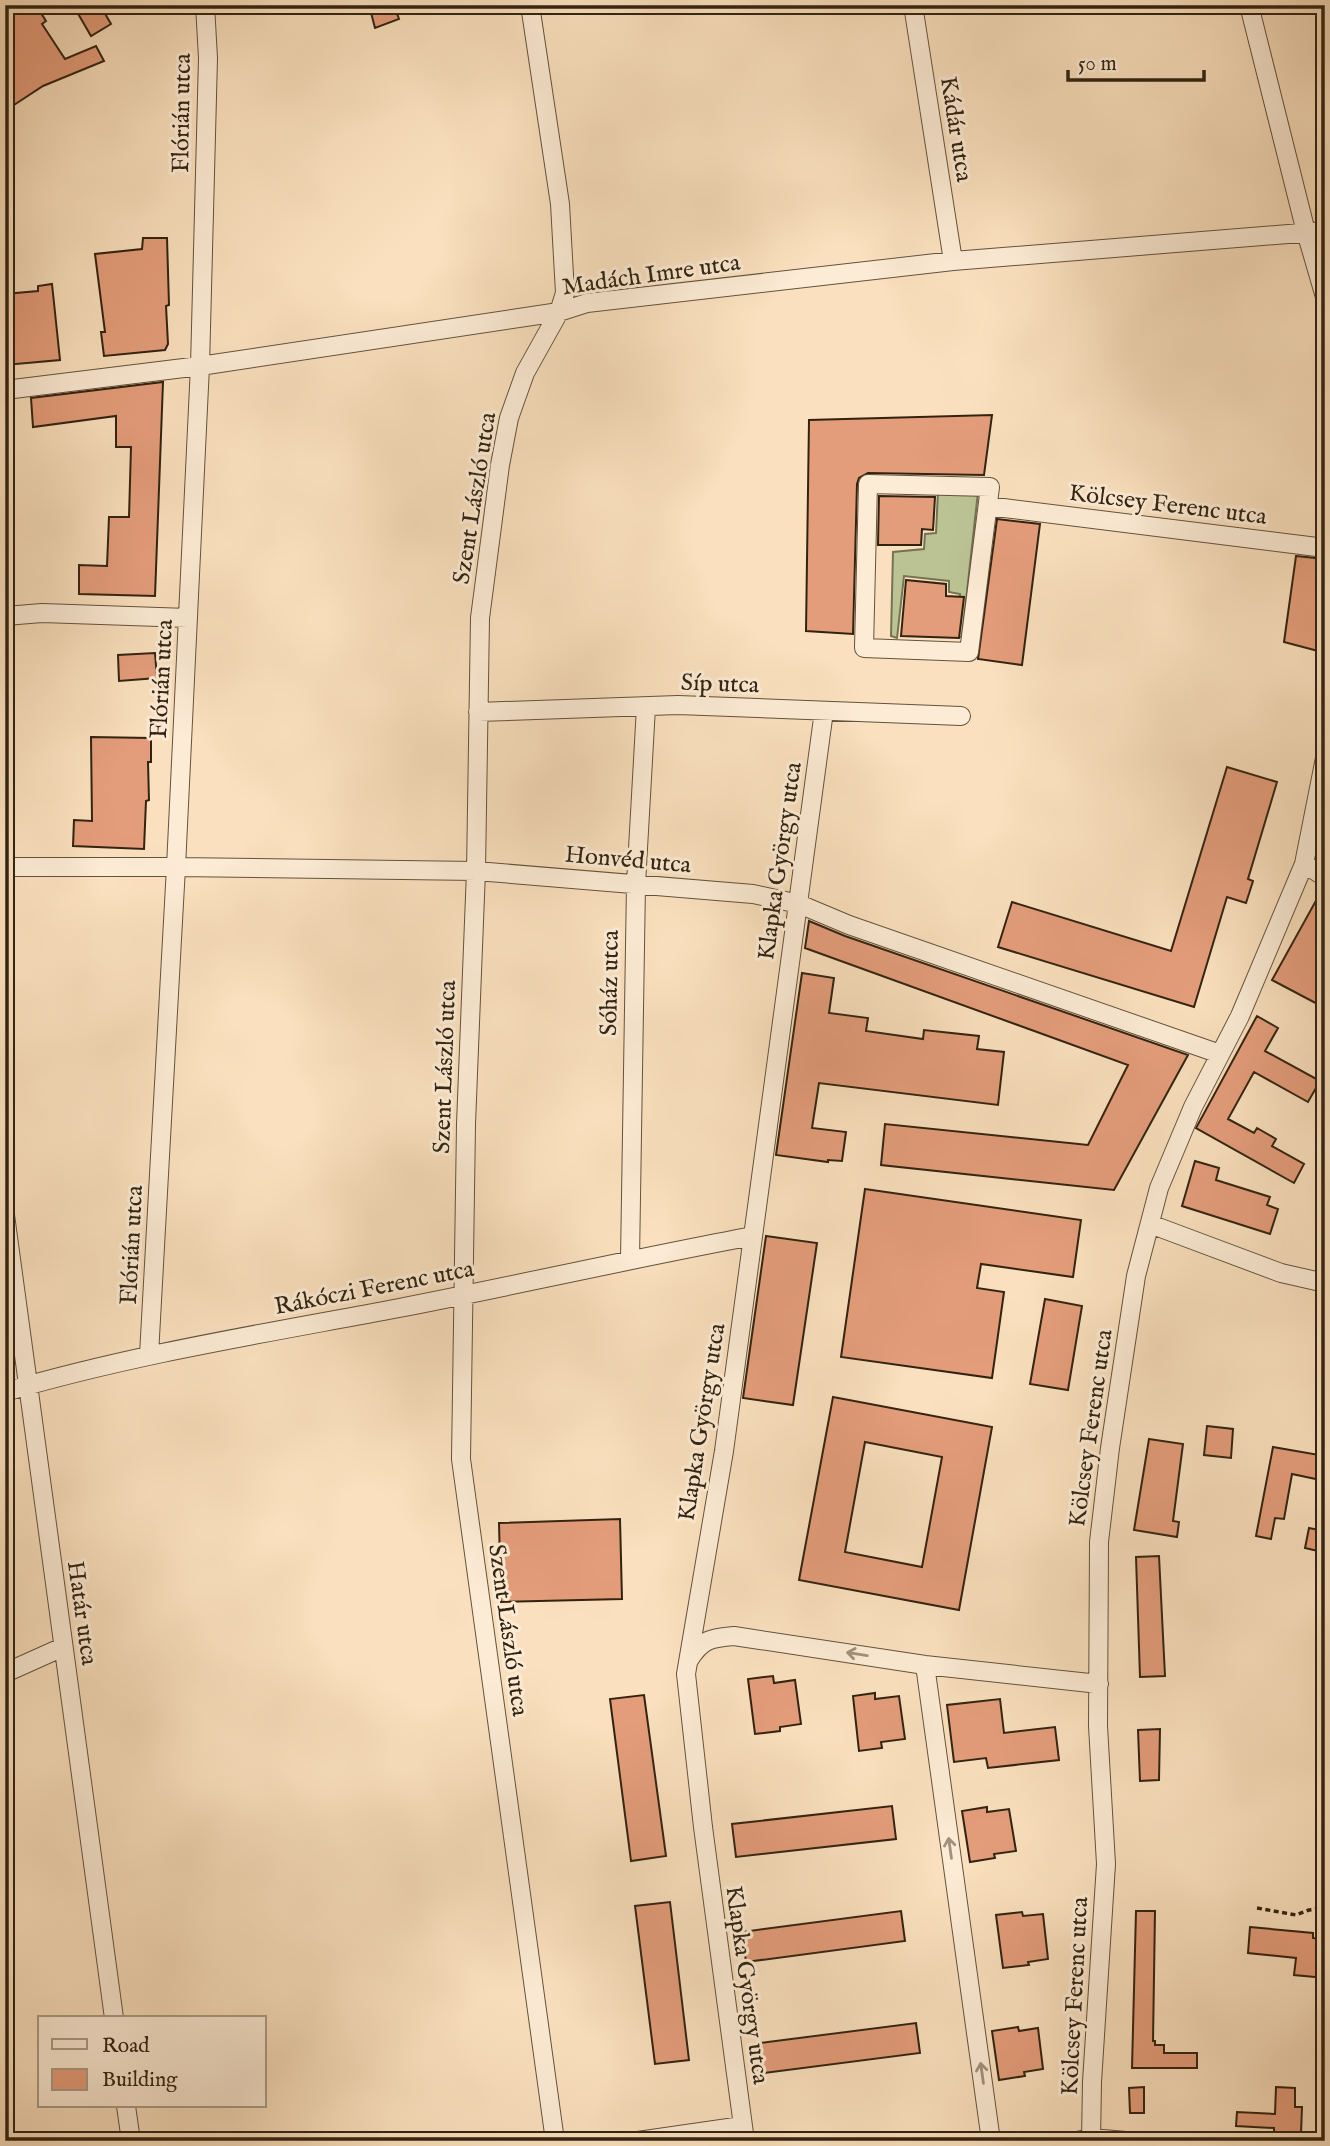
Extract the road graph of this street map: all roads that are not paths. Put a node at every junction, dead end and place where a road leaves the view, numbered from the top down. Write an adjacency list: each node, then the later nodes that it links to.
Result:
1 (205, 5): 10 (street, Flórián utca)
2 (530, 5): 9 (street, Szent László utca)
3 (913, 5): 7 (street, Kádár utca)
4 (1249, 5): 6 (street)
5 (1325, 231): 6 (street)
6 (1306, 232): 7 (street, Madách Imre utca); 8 (street)
7 (953, 261): 9 (street, Madách Imre utca)
8 (1325, 297)
9 (559, 312): 10 (street, Madách Imre utca); 18 (street, Szent László utca)
10 (200, 366): 11 (street, Madách Imre utca); 15 (street, Flórián utca)
11 (5, 390)
12 (996, 508): 12 (street); 13 (street, Kölcsey Ferenc utca)
13 (1325, 548)
14 (5, 616): 15 (street)
15 (188, 618): 23 (street, Flórián utca)
16 (646, 707): 17 (street, Síp utca); 18 (street, Síp utca); 26 (street, Sóház utca)
17 (824, 711): 19 (street, Síp utca); 27 (street, Klapka György utca)
18 (478, 712): 24 (street, Szent László utca)
19 (961, 716)
20 (1325, 758): 21 (street, Kölcsey Ferenc utca)
21 (1304, 864): 25 (street); 28 (street, Kölcsey Ferenc utca)
22 (5, 867): 23 (street, Honvéd utca)
23 (176, 867): 24 (street, Honvéd utca); 35 (street, Flórián utca)
24 (476, 872): 26 (street, Honvéd utca); 34 (street, Szent László utca)
25 (1325, 877)
26 (636, 884): 27 (street, Honvéd utca); 32 (street, Sóház utca)
27 (799, 904): 28 (street, Honvéd utca); 31 (street, Klapka György utca)
28 (1220, 1054): 30 (street, Kölcsey Ferenc utca)
29 (5, 1215): 36 (street, Határ utca)
30 (1150, 1224): 33 (street); 42 (street, Kölcsey Ferenc utca)
31 (753, 1236): 32 (street, Rákóczi Ferenc utca); 39 (street, Klapka György utca)
32 (629, 1259): 34 (street, Rákóczi Ferenc utca)
33 (1325, 1283)
34 (464, 1295): 35 (street, Rákóczi Ferenc utca); 48 (street, Szent László utca)
35 (149, 1355): 36 (street, Rákóczi Ferenc utca)
36 (27, 1386): 37 (street, Rákóczi Ferenc utca); 38 (street, Határ utca)
37 (5, 1392)
38 (63, 1647): 41 (street); 43 (street, Határ utca)
39 (688, 1664): 40 (street, one-way to 39); 45 (street, Klapka György utca)
40 (925, 1665): 42 (street); 50 (street, one-way to 40)
41 (5, 1672)
42 (1099, 1684): 46 (street, Kölcsey Ferenc utca)
43 (114, 2016)
44 (126, 2108): 47 (street)
45 (744, 2134): 49 (street)
46 (1086, 2140): 51 (street)
47 (131, 2141)
48 (555, 2141)
49 (638, 2141)
50 (991, 2141)
51 (1126, 2141)

